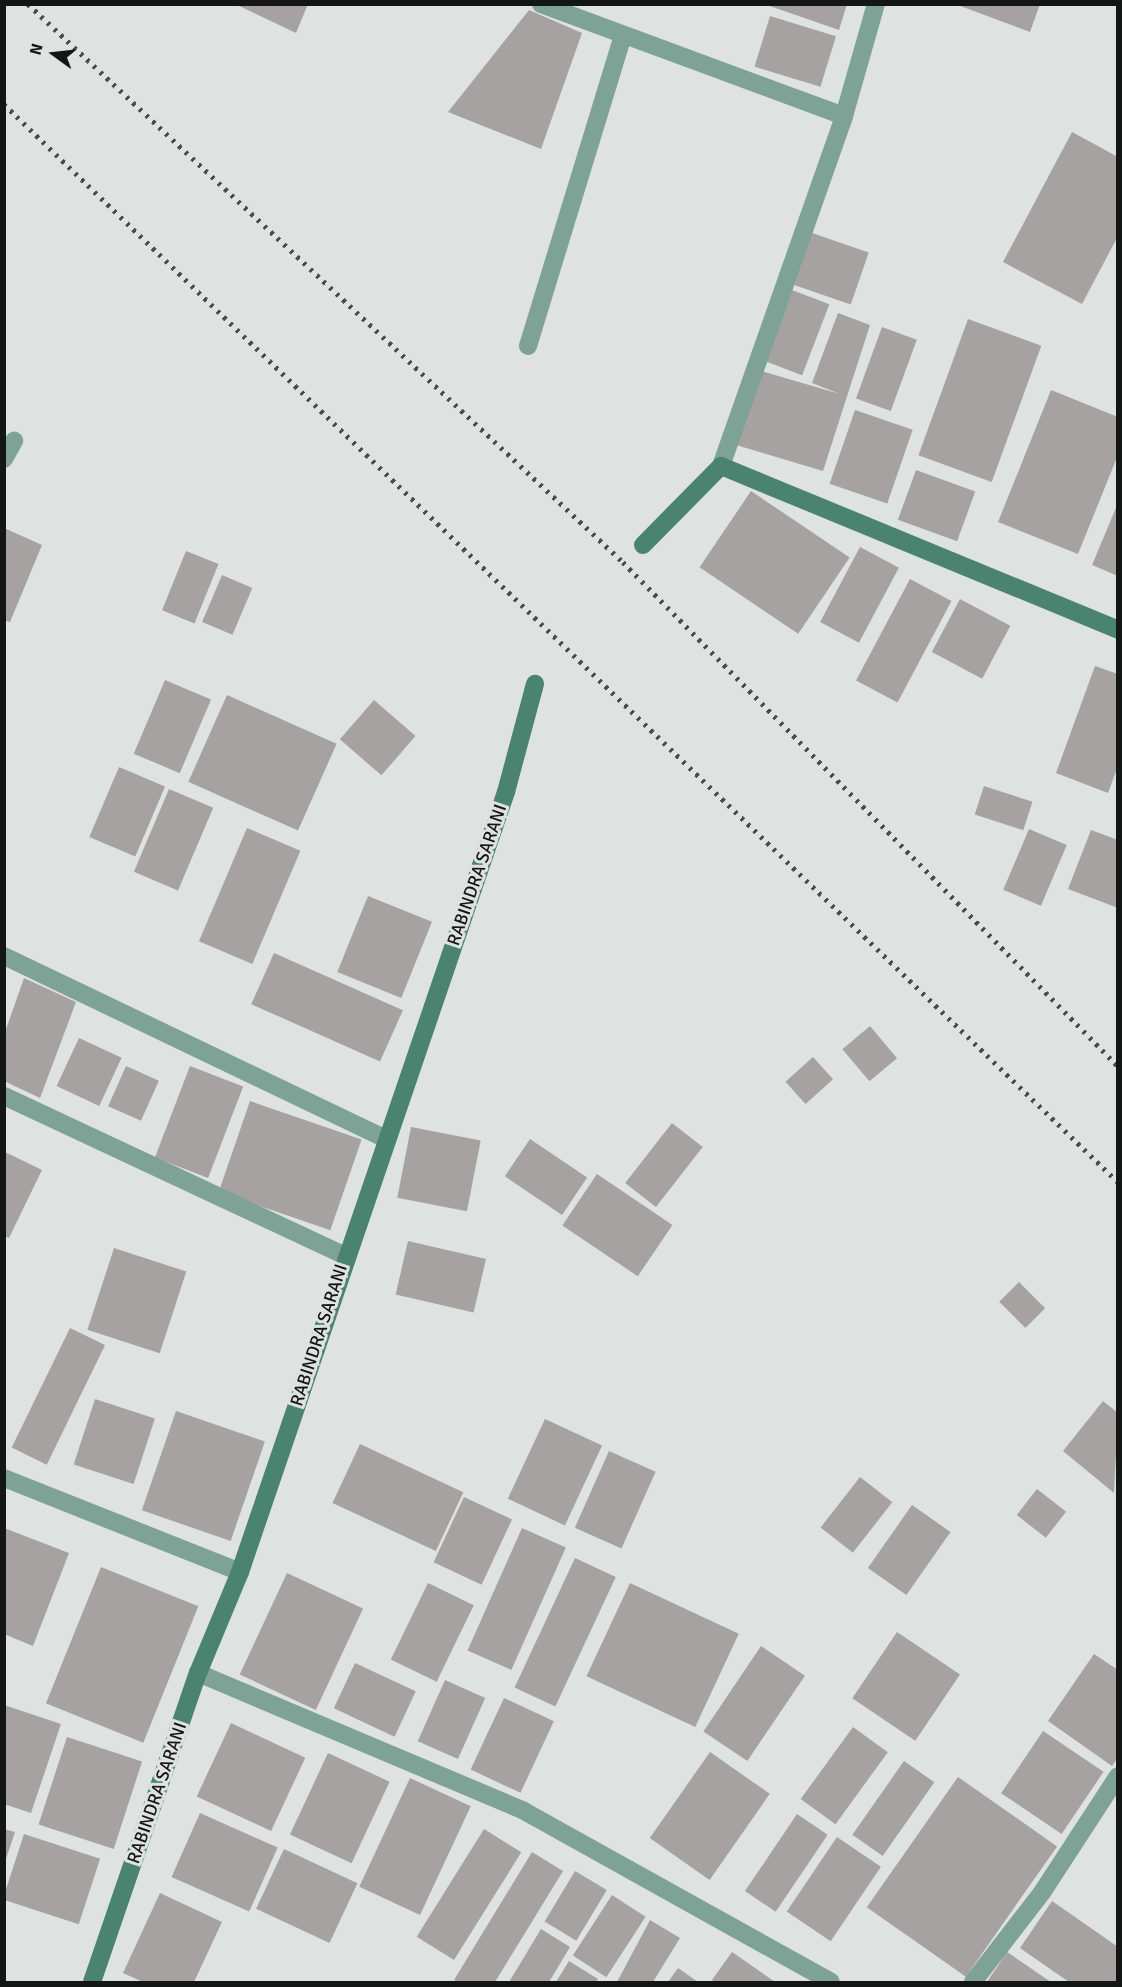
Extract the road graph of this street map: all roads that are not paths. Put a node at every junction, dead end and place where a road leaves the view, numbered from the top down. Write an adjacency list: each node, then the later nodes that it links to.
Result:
1 (541, 4): 3 (street)
2 (876, 4): 4 (street)
3 (622, 38): 4 (street); 5 (street)
4 (844, 116): 8 (street)
5 (528, 346)
6 (14, 441): 7 (street)
7 (4, 459)
8 (721, 466): 9 (street); 10 (street)
9 (643, 544)
10 (1118, 630)
11 (535, 684): 14 (street, RABINDRA SARANI)
12 (4, 956): 14 (street)
13 (4, 1096): 15 (street)
14 (384, 1138): 15 (street, RABINDRA SARANI)
15 (345, 1256): 17 (street, RABINDRA SARANI)
16 (4, 1478): 17 (street)
17 (240, 1572): 18 (street, RABINDRA SARANI)
18 (198, 1673): 20 (street, RABINDRA SARANI); 21 (street)
19 (1118, 1776): 22 (street)
20 (92, 1983)
21 (831, 1983)
22 (973, 1983)

